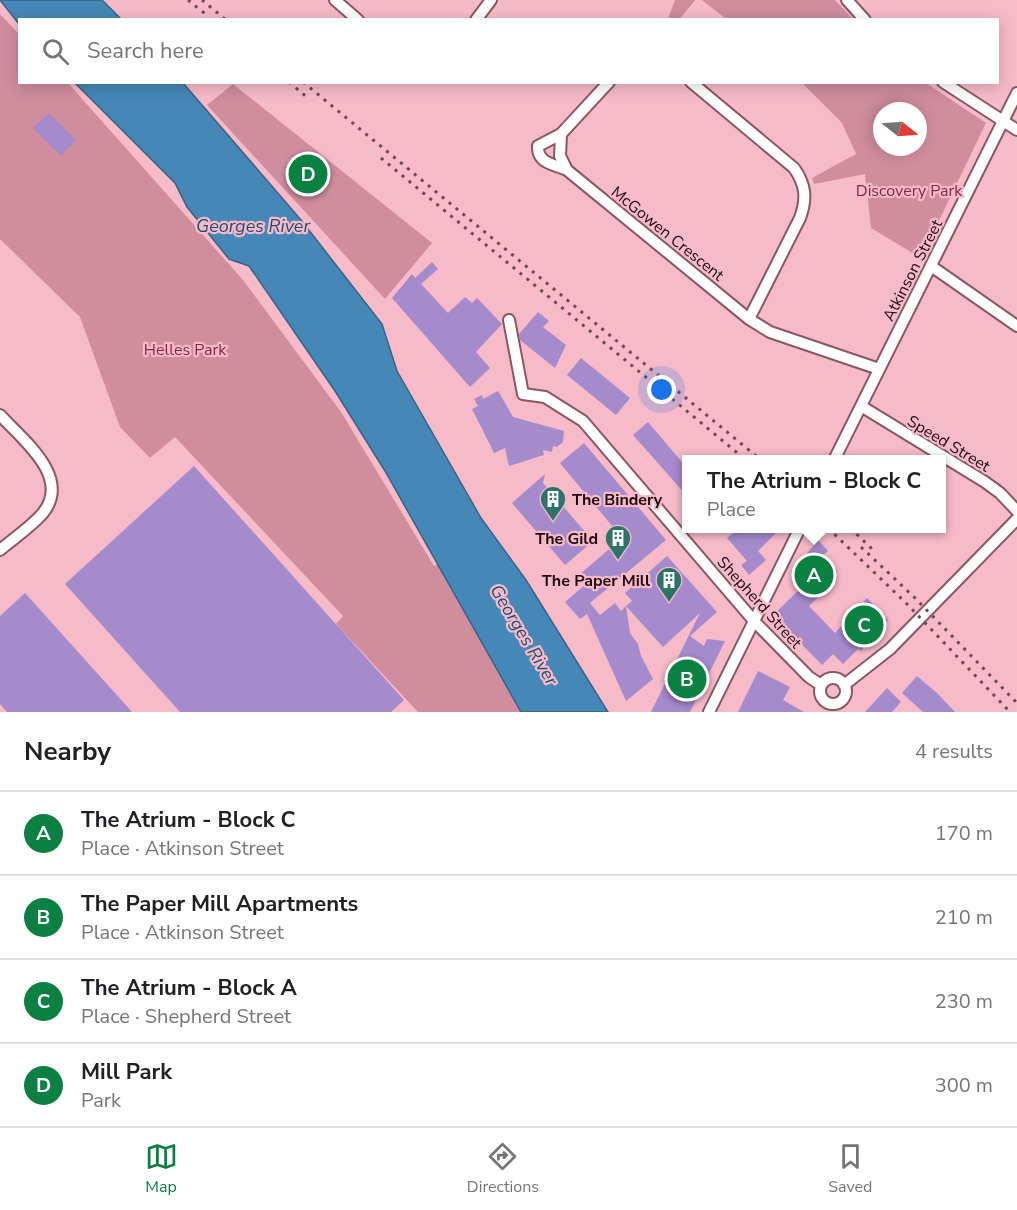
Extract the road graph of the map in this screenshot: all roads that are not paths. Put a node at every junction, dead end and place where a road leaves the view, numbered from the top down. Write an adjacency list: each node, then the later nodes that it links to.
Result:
1 (334, 0): 4 (street)
2 (491, 0): 5 (street)
3 (847, 0): 6 (street)
4 (356, 18)
5 (478, 18)
6 (863, 18)
7 (607, 84): 13 (street, McGowen Crescent)
8 (693, 84): 16 (street)
9 (946, 84): 11 (street)
10 (1017, 93): 11 (street, Atkinson Street)
11 (1003, 122): 12 (street); 15 (street, Atkinson Street)
12 (1017, 130)
13 (561, 134): 14 (street); 14 (street, McGowen Crescent)
14 (567, 170): 16 (street, McGowen Crescent)
15 (931, 266): 18 (street); 19 (street, Atkinson Street)
16 (749, 319): 19 (street, McGowen Crescent)
17 (509, 320): 29 (street, Shepherd Street)
18 (1017, 326)
19 (879, 369): 20 (street, Atkinson Street)
20 (861, 406): 22 (street, Atkinson Street); 23 (street, Speed Street)
21 (0, 415): 28 (street)
22 (836, 455)
23 (941, 455)
24 (946, 458): 25 (street, Speed Street)
25 (1017, 511)
26 (1017, 519): 31 (street)
27 (798, 533): 29 (street)
28 (0, 550)
29 (754, 621): 30 (street, Shepherd Street); 33 (street)
30 (821, 685): 31 (street); 32 (street)
31 (844, 685): 32 (street)
32 (827, 708)
33 (709, 712)

